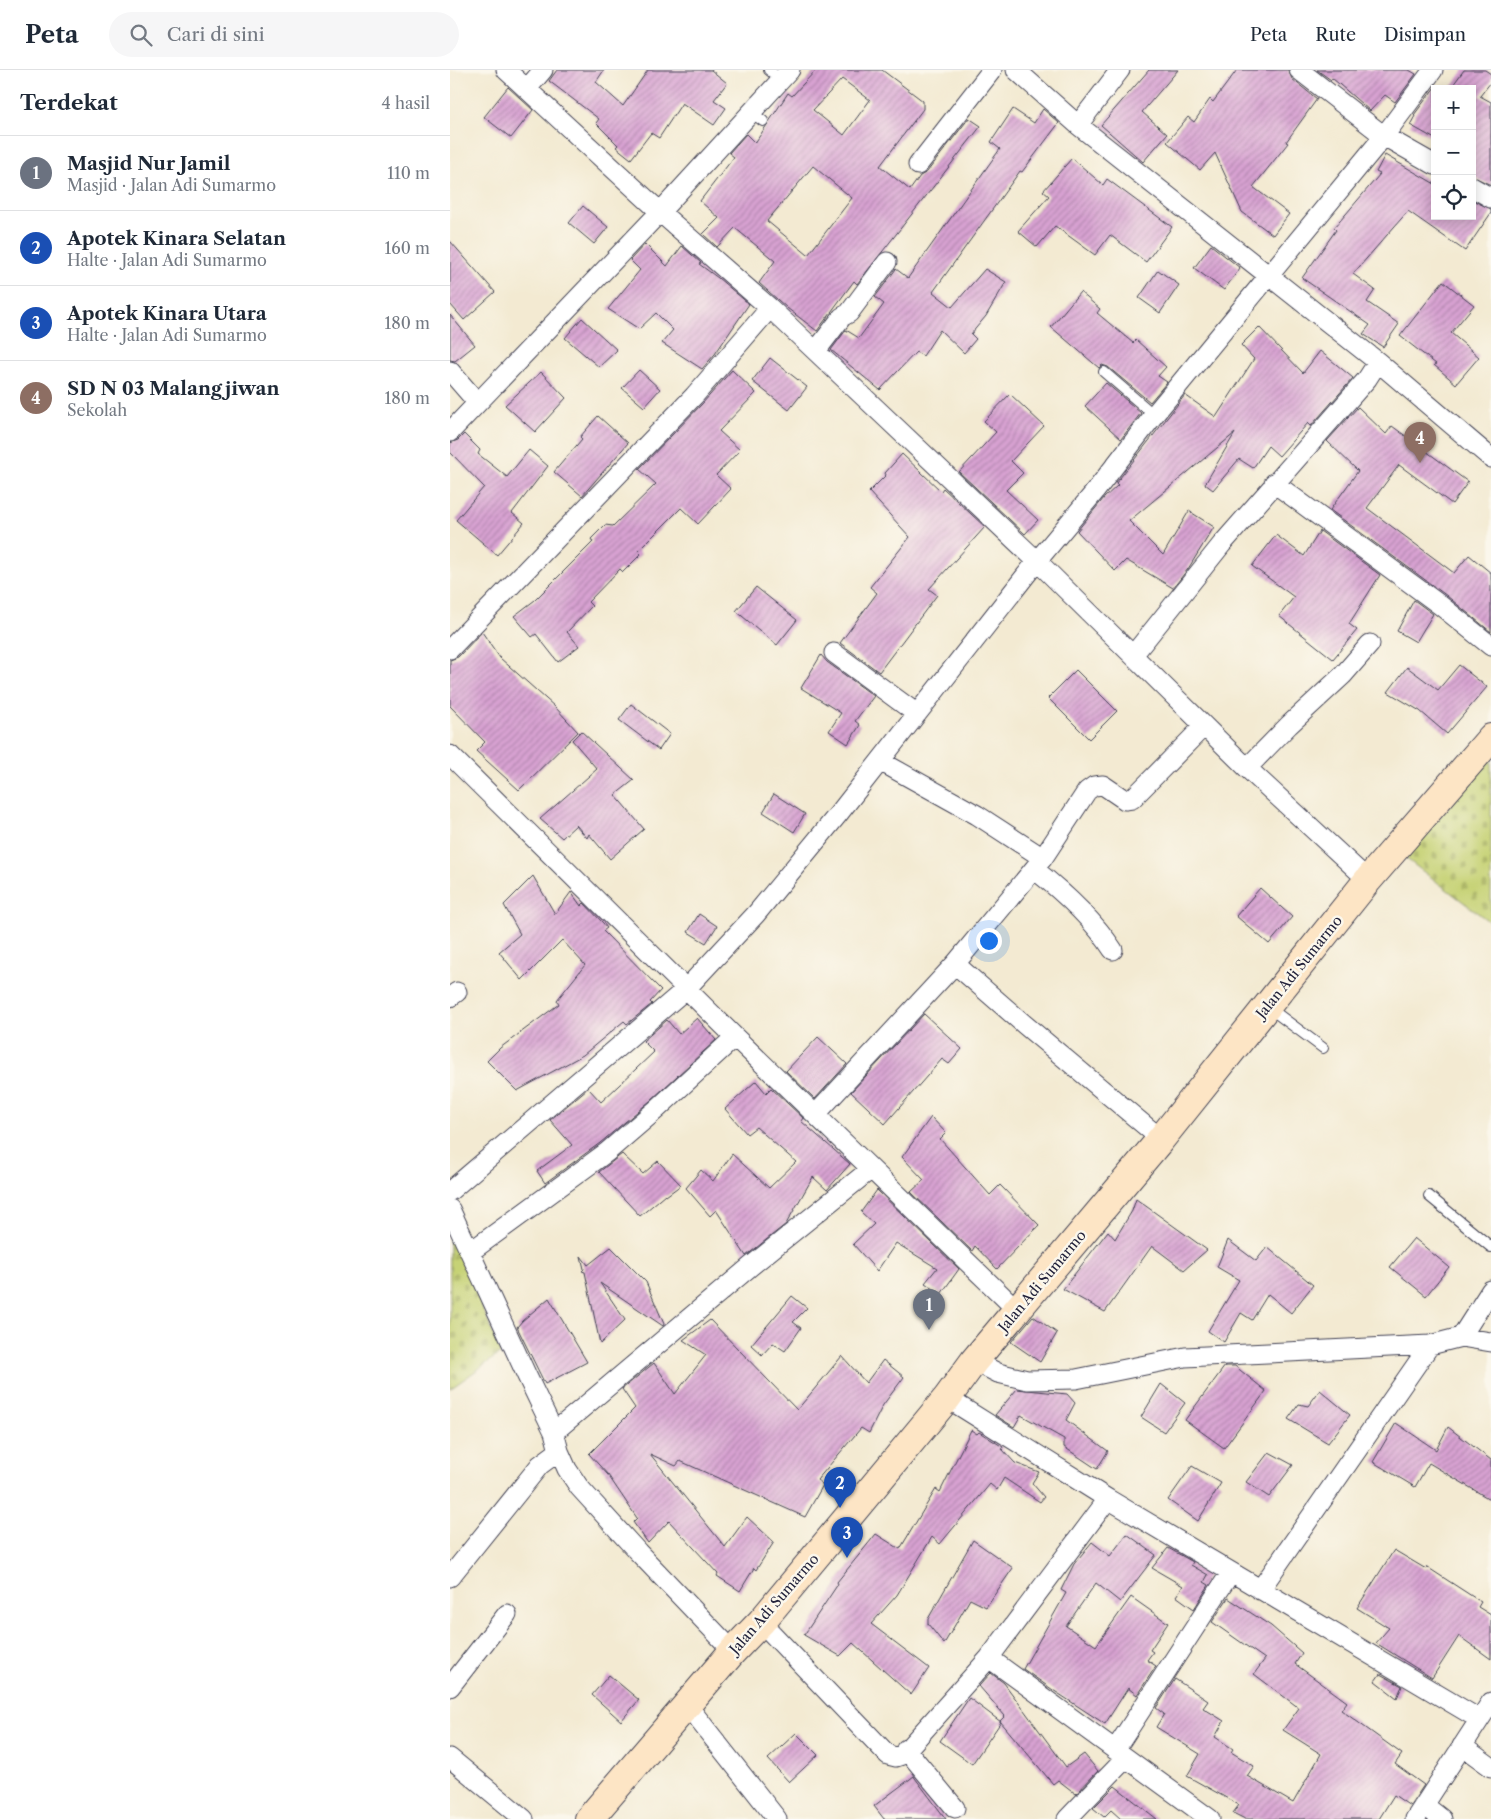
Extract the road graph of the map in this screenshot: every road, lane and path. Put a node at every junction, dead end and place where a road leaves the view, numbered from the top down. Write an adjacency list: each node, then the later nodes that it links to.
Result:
1 (506, 70): 9 (street)
2 (543, 70): 9 (street)
3 (992, 70): 13 (street)
4 (1016, 70): 10 (street)
5 (1120, 70): 10 (street)
6 (1299, 70): 11 (street)
7 (1434, 70): 11 (street)
8 (780, 73): 16 (street)
9 (527, 89): 16 (street)
10 (1078, 124): 18 (street)
11 (1384, 136): 12 (street); 18 (street)
12 (1431, 163)
13 (918, 165)
14 (1476, 189): 15 (street)
15 (1491, 198)
16 (661, 211): 19 (street); 24 (street)
17 (887, 262): 20 (street)
18 (1269, 276): 21 (street); 25 (street)
19 (770, 308): 20 (street); 32 (street)
20 (816, 351): 29 (street)
21 (1378, 362): 27 (street); 28 (street)
22 (450, 371): 24 (street)
23 (1104, 372): 25 (lane)
24 (477, 402): 26 (street)
25 (1154, 415): 29 (street)
26 (450, 432)
27 (1491, 458)
28 (1274, 483): 31 (street); 34 (street)
29 (1037, 561): 34 (street); 35 (street)
30 (1370, 644): 40 (street)
31 (1491, 646)
32 (450, 649)
33 (834, 653): 35 (street)
34 (1134, 654): 36 (street)
35 (917, 714): 39 (street)
36 (1204, 726): 40 (street); 41 (street)
37 (1491, 738): 42 (main road, Jalan Adi Sumarmo)
38 (450, 755): 45 (street)
39 (880, 761): 41 (street); 45 (street)
40 (1247, 768): 42 (street)
41 (1039, 864): 43 (street); 44 (street)
42 (1368, 880): 46 (main road, Jalan Adi Sumarmo)
43 (1113, 950)
44 (956, 964): 49 (street); 50 (street)
45 (686, 989): 47 (street); 52 (street)
46 (1267, 1007): 48 (lane); 50 (main road, Jalan Adi Sumarmo)
47 (734, 1037): 49 (street); 56 (street)
48 (1322, 1048)
49 (816, 1114): 51 (street)
50 (1161, 1139): 58 (main road, Jalan Adi Sumarmo)
51 (871, 1169): 58 (street); 64 (street)
52 (450, 1191)
53 (1429, 1196): 55 (lane)
54 (450, 1210): 56 (street)
55 (1491, 1247)
56 (470, 1252): 64 (street)
57 (1491, 1290): 59 (street)
58 (1017, 1310): 62 (main road, Jalan Adi Sumarmo)
59 (1461, 1337): 60 (street); 61 (street)
60 (1491, 1342)
61 (1430, 1345): 62 (street); 69 (street)
62 (974, 1362): 63 (main road, Jalan Adi Sumarmo)
63 (947, 1398): 66 (street); 71 (main road, Jalan Adi Sumarmo)
64 (554, 1432): 65 (street)
65 (559, 1451): 68 (street); 72 (street)
66 (1108, 1499): 67 (street); 73 (street)
67 (1231, 1572): 69 (street); 80 (street)
68 (450, 1577)
69 (1260, 1590): 77 (street)
70 (507, 1614): 74 (street)
71 (761, 1622): 72 (main road, Jalan Adi Sumarmo); 79 (street)
72 (733, 1651): 76 (main road, Jalan Adi Sumarmo)
73 (989, 1658): 79 (street); 80 (street)
74 (450, 1687)
75 (1491, 1702): 77 (street)
76 (687, 1705): 86 (main road, Jalan Adi Sumarmo); 87 (street)
77 (1479, 1719): 78 (street)
78 (1462, 1746): 82 (street); 84 (street)
79 (906, 1749): 83 (street)
80 (1121, 1754): 88 (street); 89 (street)
81 (450, 1758): 85 (street)
82 (1491, 1767)
83 (955, 1808)
84 (1419, 1812): 90 (street)
85 (524, 1819)
86 (589, 1819)
87 (776, 1819)
88 (1066, 1819)
89 (1210, 1819)
90 (1442, 1819)

